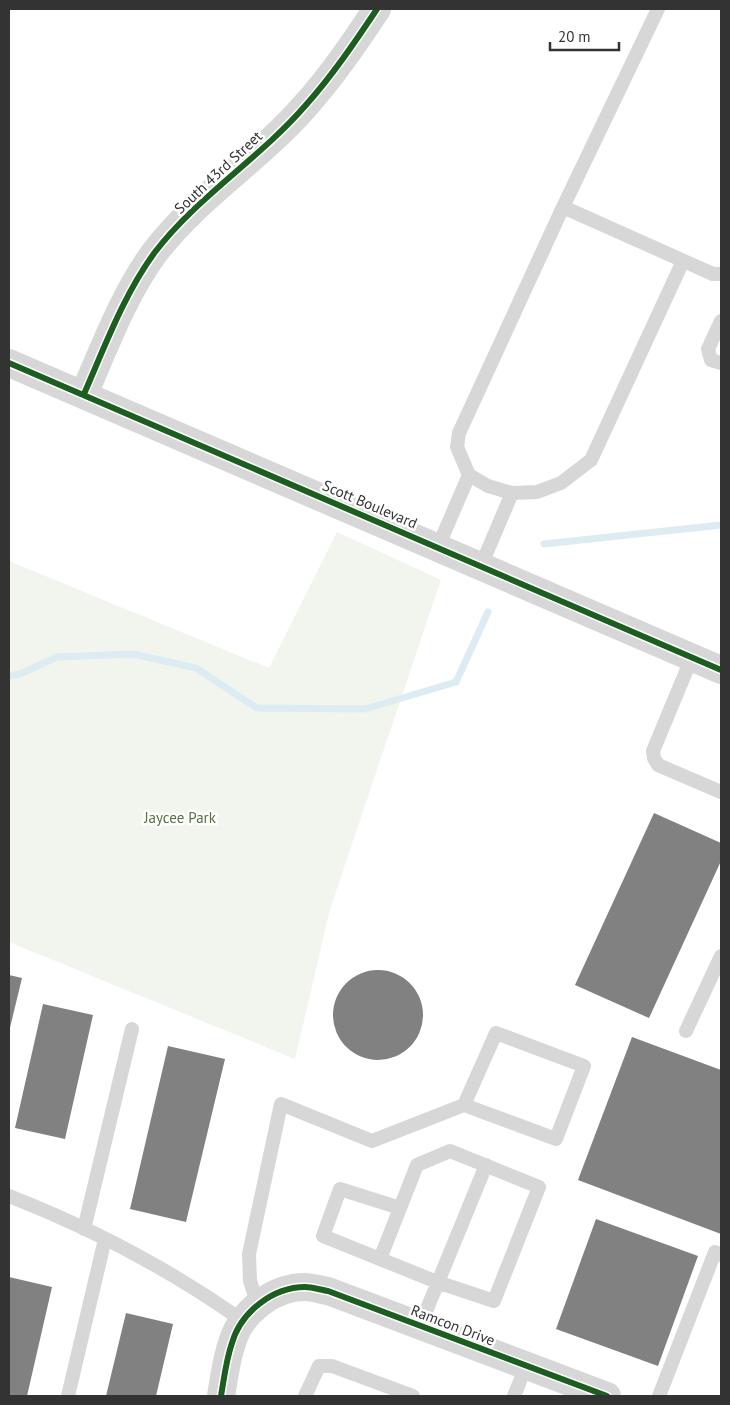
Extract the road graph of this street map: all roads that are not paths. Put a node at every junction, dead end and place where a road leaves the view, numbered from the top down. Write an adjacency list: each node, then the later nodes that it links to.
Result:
1 (377, 9): 9 (street, South 43rd Street)
2 (658, 9): 3 (lane)
3 (563, 207): 4 (lane); 10 (lane)
4 (683, 261): 5 (lane); 11 (lane)
5 (721, 274)
6 (721, 321): 8 (lane)
7 (9, 363): 9 (street, Scott Boulevard)
8 (721, 363)
9 (84, 394): 12 (street, Scott Boulevard)
10 (469, 475): 11 (lane); 12 (lane)
11 (512, 493): 13 (lane)
12 (438, 547): 13 (street, Scott Boulevard)
13 (481, 566): 14 (street, Scott Boulevard)
14 (692, 657): 15 (street, Scott Boulevard); 16 (lane)
15 (721, 670)
16 (721, 792)
17 (721, 956): 19 (lane)
18 (132, 1029): 24 (lane)
19 (686, 1031)
20 (464, 1105): 20 (lane); 29 (lane)
21 (486, 1165): 23 (lane); 28 (lane); 28 (lane)
22 (9, 1196): 24 (lane)
23 (400, 1208): 27 (lane); 27 (lane)
24 (84, 1229): 25 (lane)
25 (105, 1239): 29 (lane); 32 (lane)
26 (721, 1255): 38 (lane)
27 (380, 1259): 28 (lane)
28 (437, 1282): 30 (lane)
29 (250, 1313): 30 (street, Ramcon Drive); 33 (street)
30 (420, 1326): 31 (street, Ramcon Drive)
31 (526, 1366): 36 (lane); 37 (street, Ramcon Drive)
32 (68, 1396)
33 (221, 1396)
34 (305, 1396): 35 (lane)
35 (413, 1396)
36 (514, 1396)
37 (607, 1396)
38 (659, 1396)

